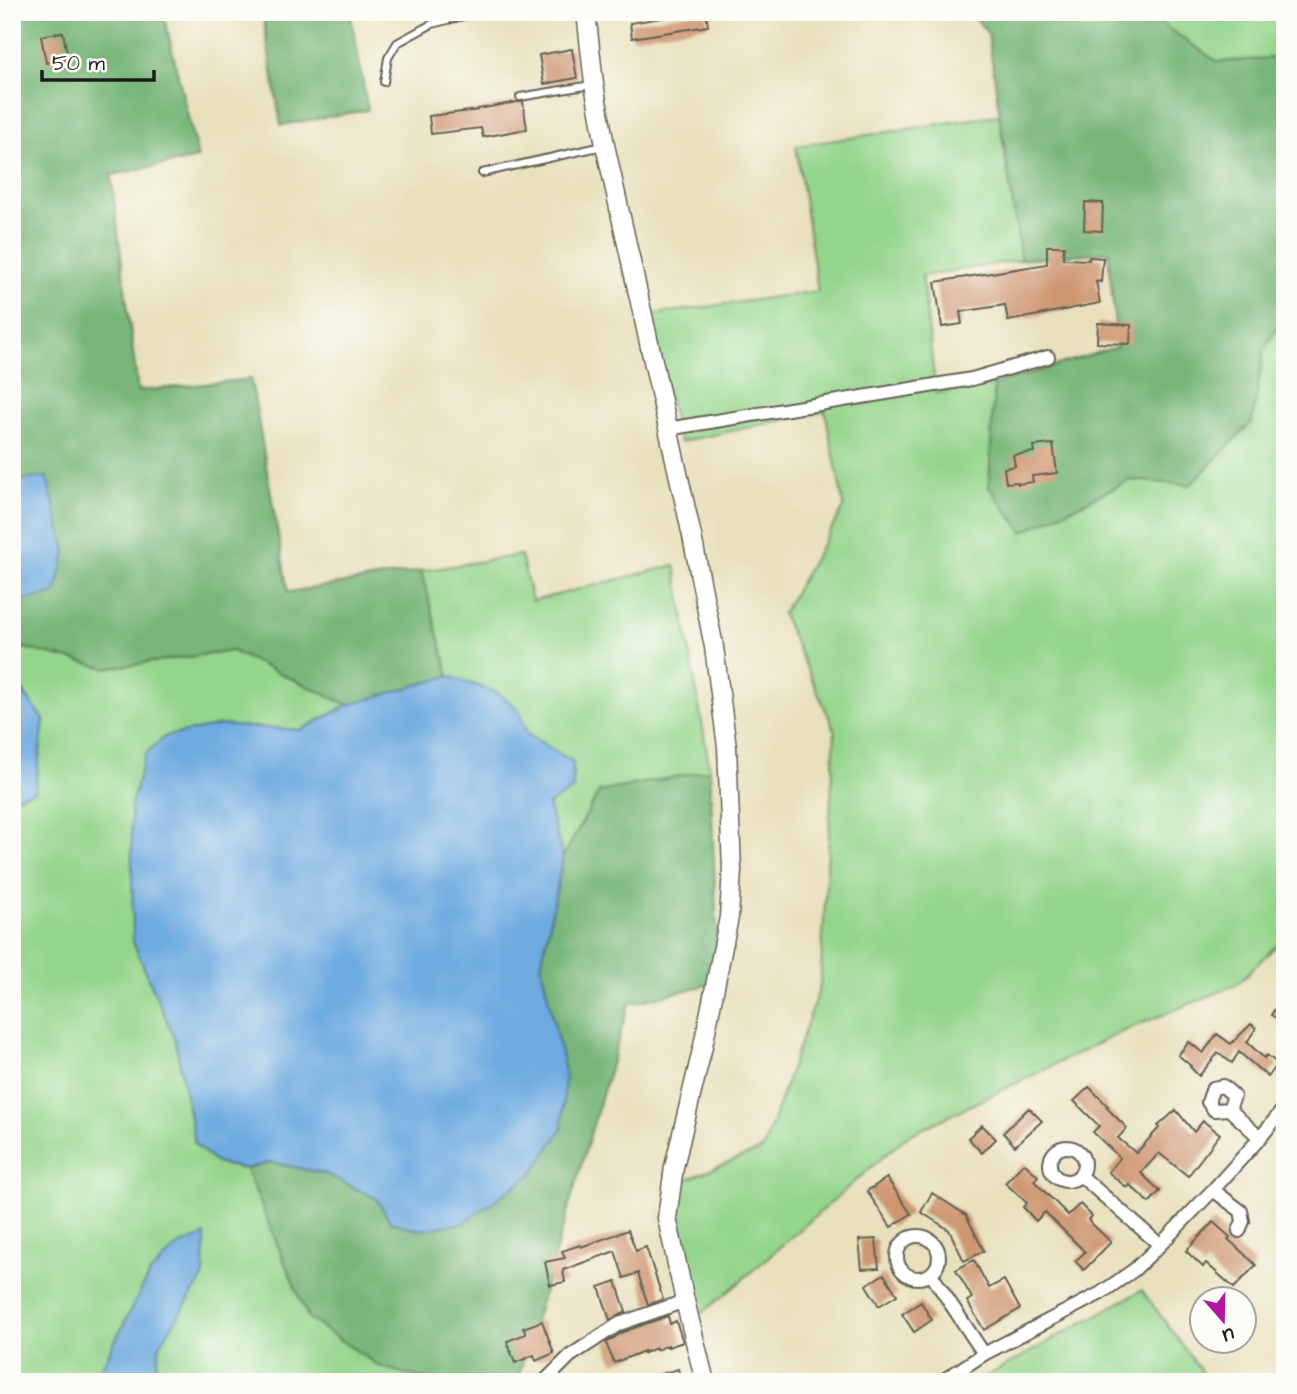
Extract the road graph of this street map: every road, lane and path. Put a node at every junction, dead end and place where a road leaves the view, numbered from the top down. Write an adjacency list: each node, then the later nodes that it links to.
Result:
1 (479, 12): 3 (lane)
2 (586, 12): 4 (main road)
3 (384, 82)
4 (594, 85): 5 (lane); 6 (main road)
5 (520, 97)
6 (605, 145): 7 (lane); 9 (main road)
7 (482, 173)
8 (1048, 357): 9 (street)
9 (667, 429): 18 (main road)
10 (1229, 1109): 12 (street)
11 (1284, 1111): 12 (street)
12 (1260, 1138): 14 (street)
13 (1080, 1175): 16 (street)
14 (1213, 1190): 15 (street); 16 (street)
15 (1239, 1231)
16 (1160, 1245): 19 (street)
17 (931, 1273): 19 (street)
18 (685, 1301): 20 (street); 21 (main road)
19 (984, 1354): 22 (street)
20 (544, 1382)
21 (705, 1382)
22 (941, 1382)

